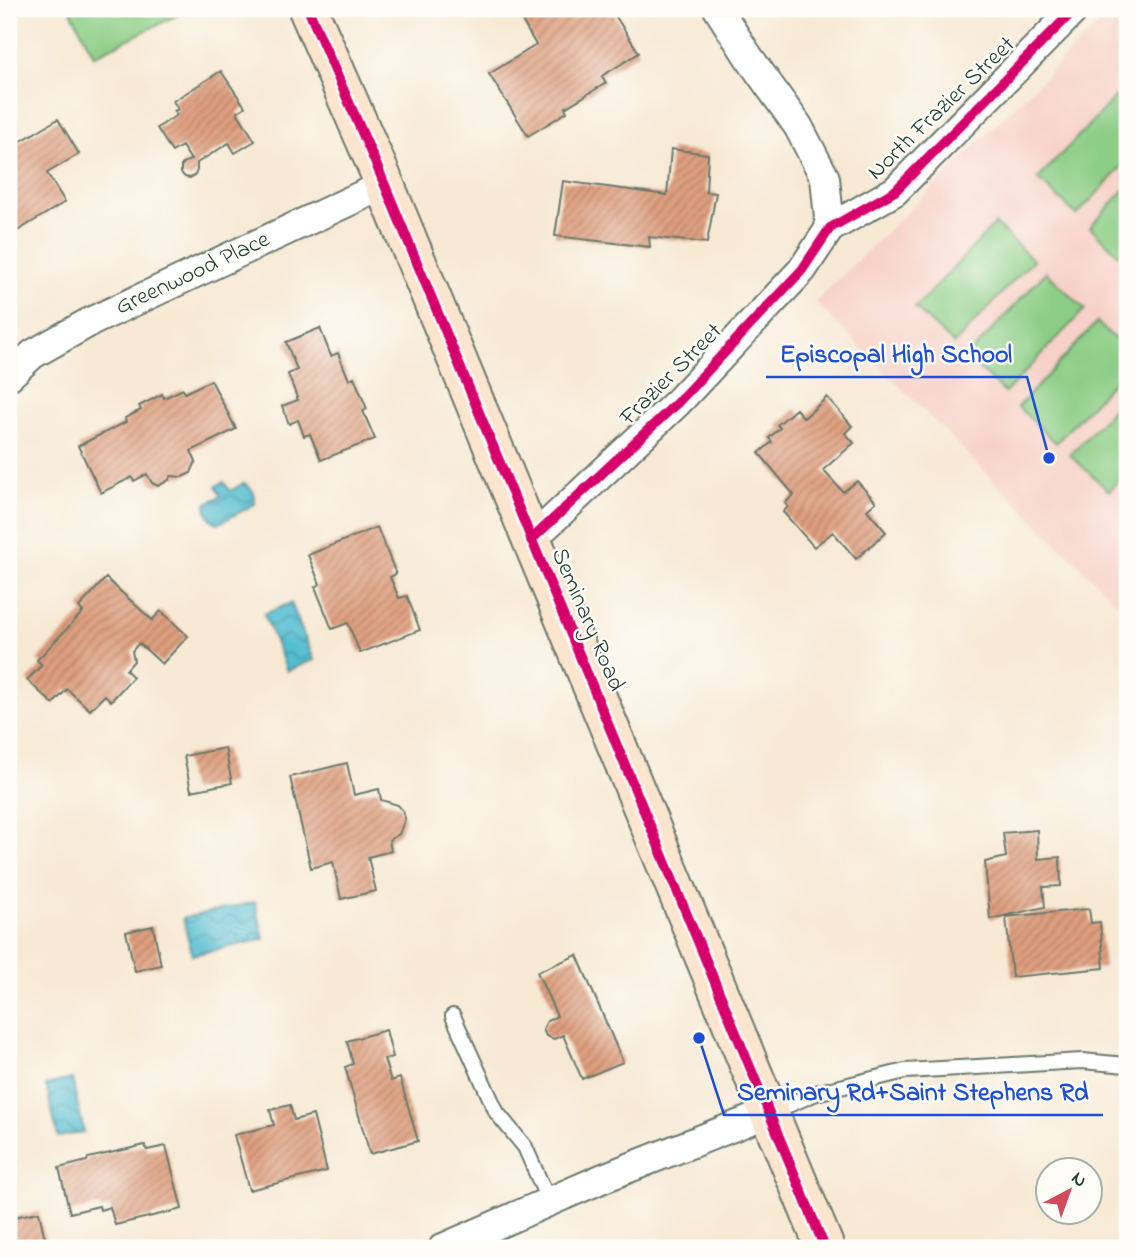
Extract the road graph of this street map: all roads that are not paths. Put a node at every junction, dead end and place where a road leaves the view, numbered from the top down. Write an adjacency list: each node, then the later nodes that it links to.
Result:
1 (308, 9): 4 (main road, Seminary Road)
2 (719, 9): 5 (street)
3 (1075, 9): 5 (street, North Frazier Street)
4 (384, 185): 6 (street, Greenwood Place); 7 (main road, Seminary Road)
5 (830, 228): 7 (street, Frazier Street)
6 (9, 376)
7 (531, 540): 10 (main road, Seminary Road)
8 (453, 1016): 11 (lane)
9 (1127, 1065): 10 (lane)
10 (768, 1113): 11 (street); 13 (main road, Seminary Road)
11 (549, 1202): 12 (street)
12 (443, 1248)
13 (825, 1248)

